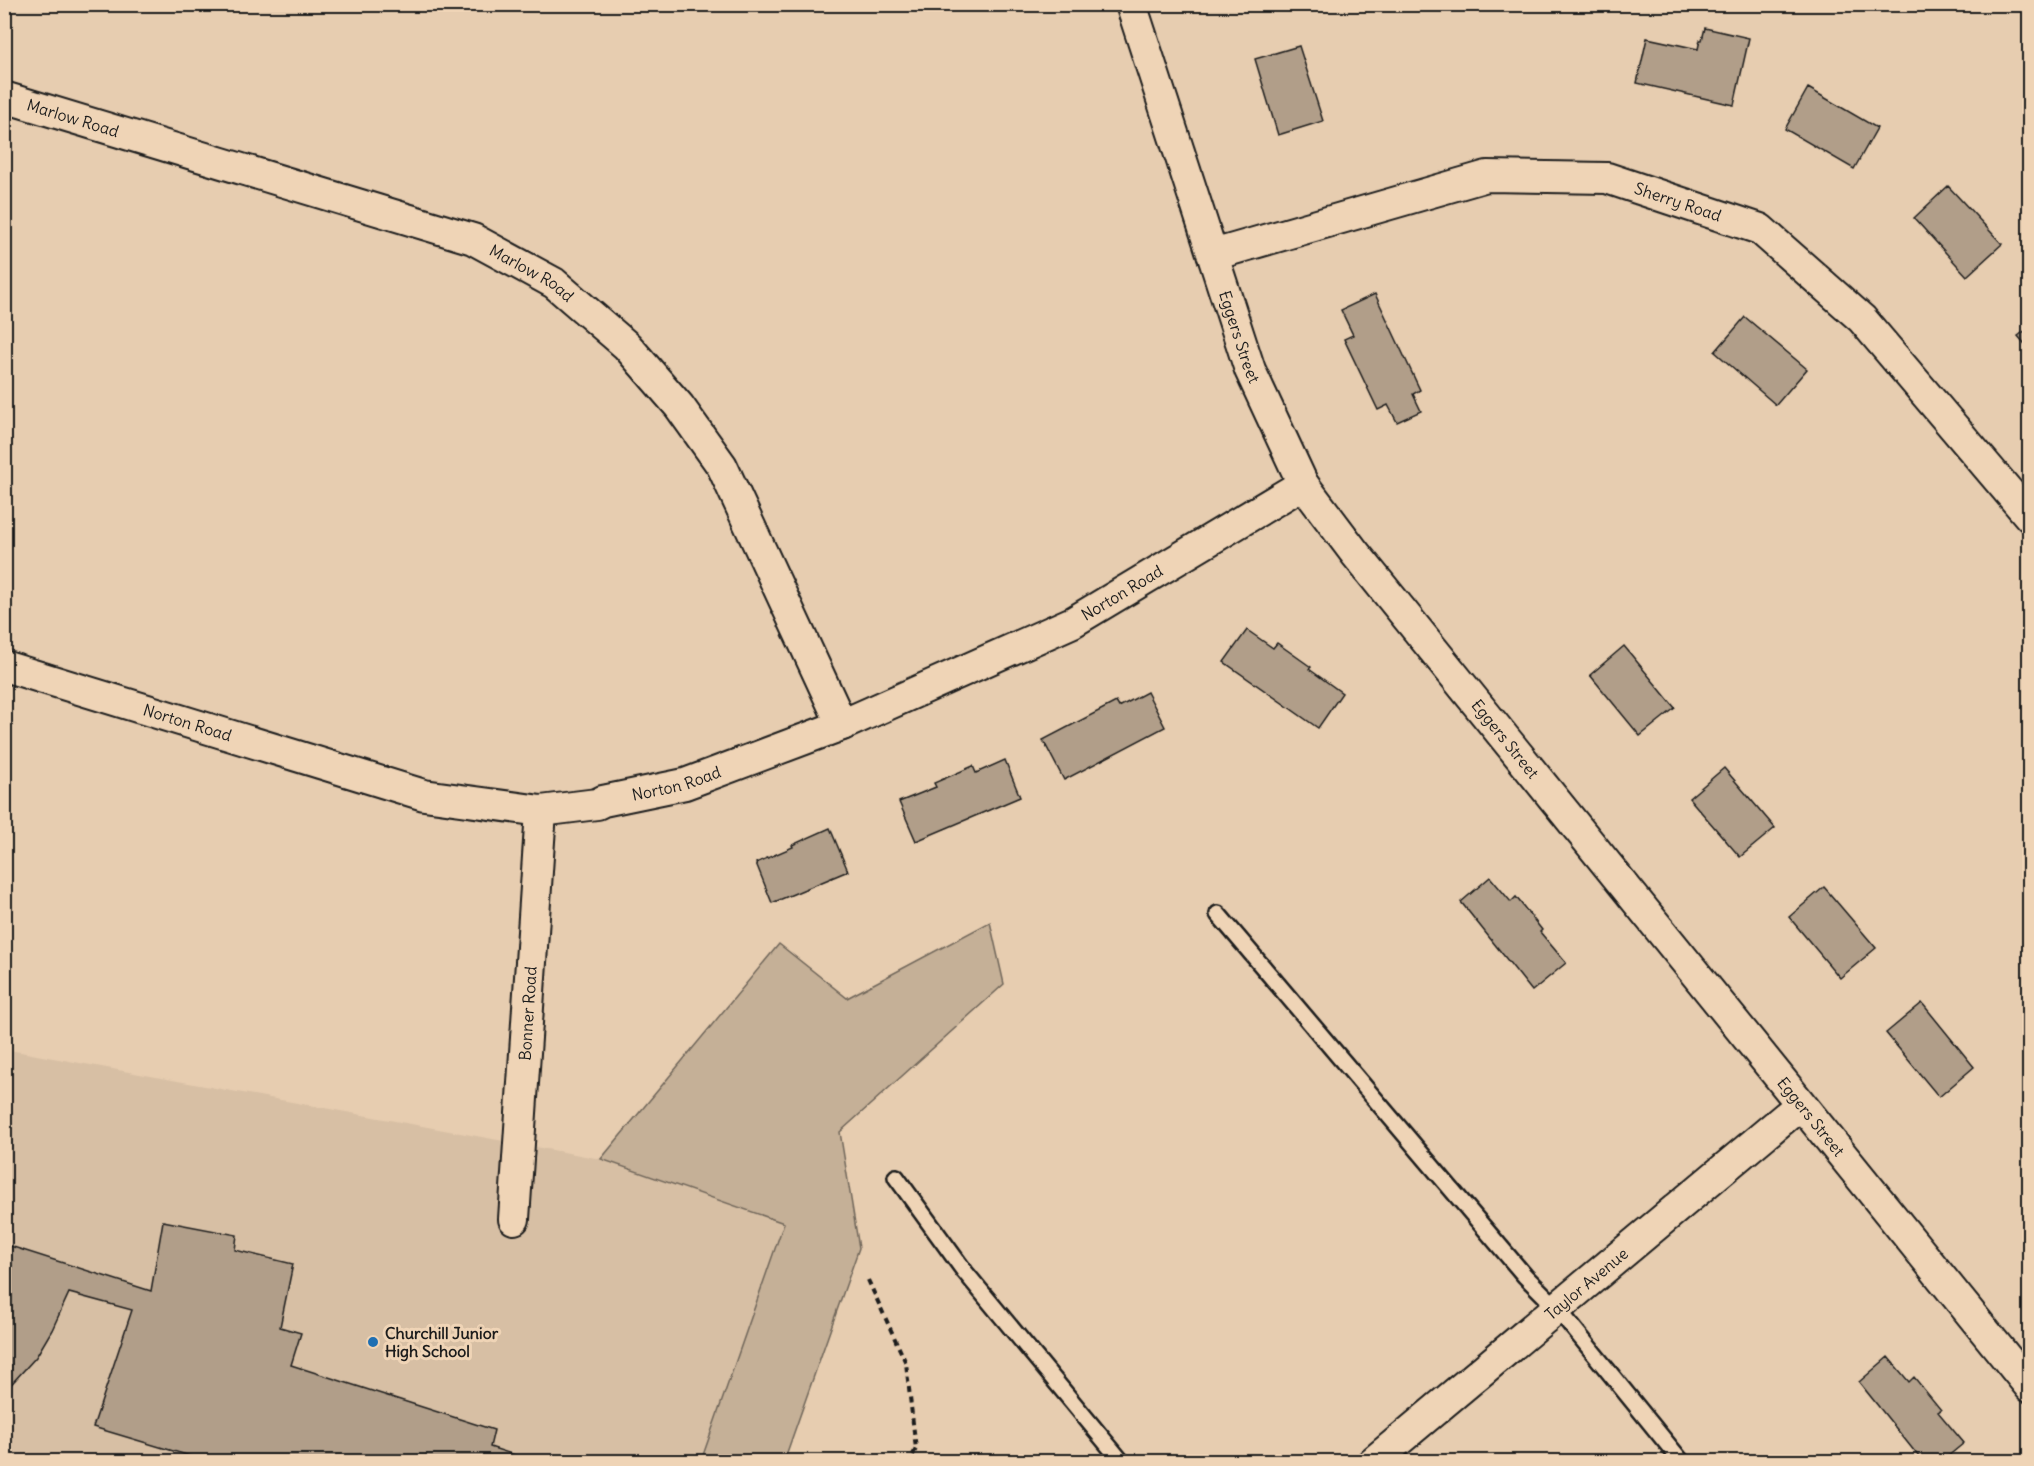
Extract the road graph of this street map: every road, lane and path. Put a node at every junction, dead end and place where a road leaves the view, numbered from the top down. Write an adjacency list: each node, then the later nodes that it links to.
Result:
1 (1131, 4): 3 (street, Eggers Street)
2 (4, 97): 7 (street, Marlow Road)
3 (1213, 255): 4 (street, Eggers Street); 5 (street, Sherry Road)
4 (1303, 484): 7 (street, Norton Road); 10 (street, Eggers Street)
5 (2030, 517)
6 (4, 666): 8 (street, Norton Road)
7 (842, 725): 8 (street, Norton Road)
8 (541, 811): 12 (street, Bonner Road)
9 (1218, 914): 14 (lane)
10 (1800, 1105): 14 (street, Taylor Avenue); 15 (street, Eggers Street)
11 (896, 1177): 17 (lane)
12 (514, 1219)
13 (868, 1280): 16 (path)
14 (1557, 1308): 18 (street, Taylor Avenue); 19 (lane)
15 (2030, 1387)
16 (909, 1461)
17 (1122, 1461)
18 (1373, 1461)
19 (1682, 1461)

